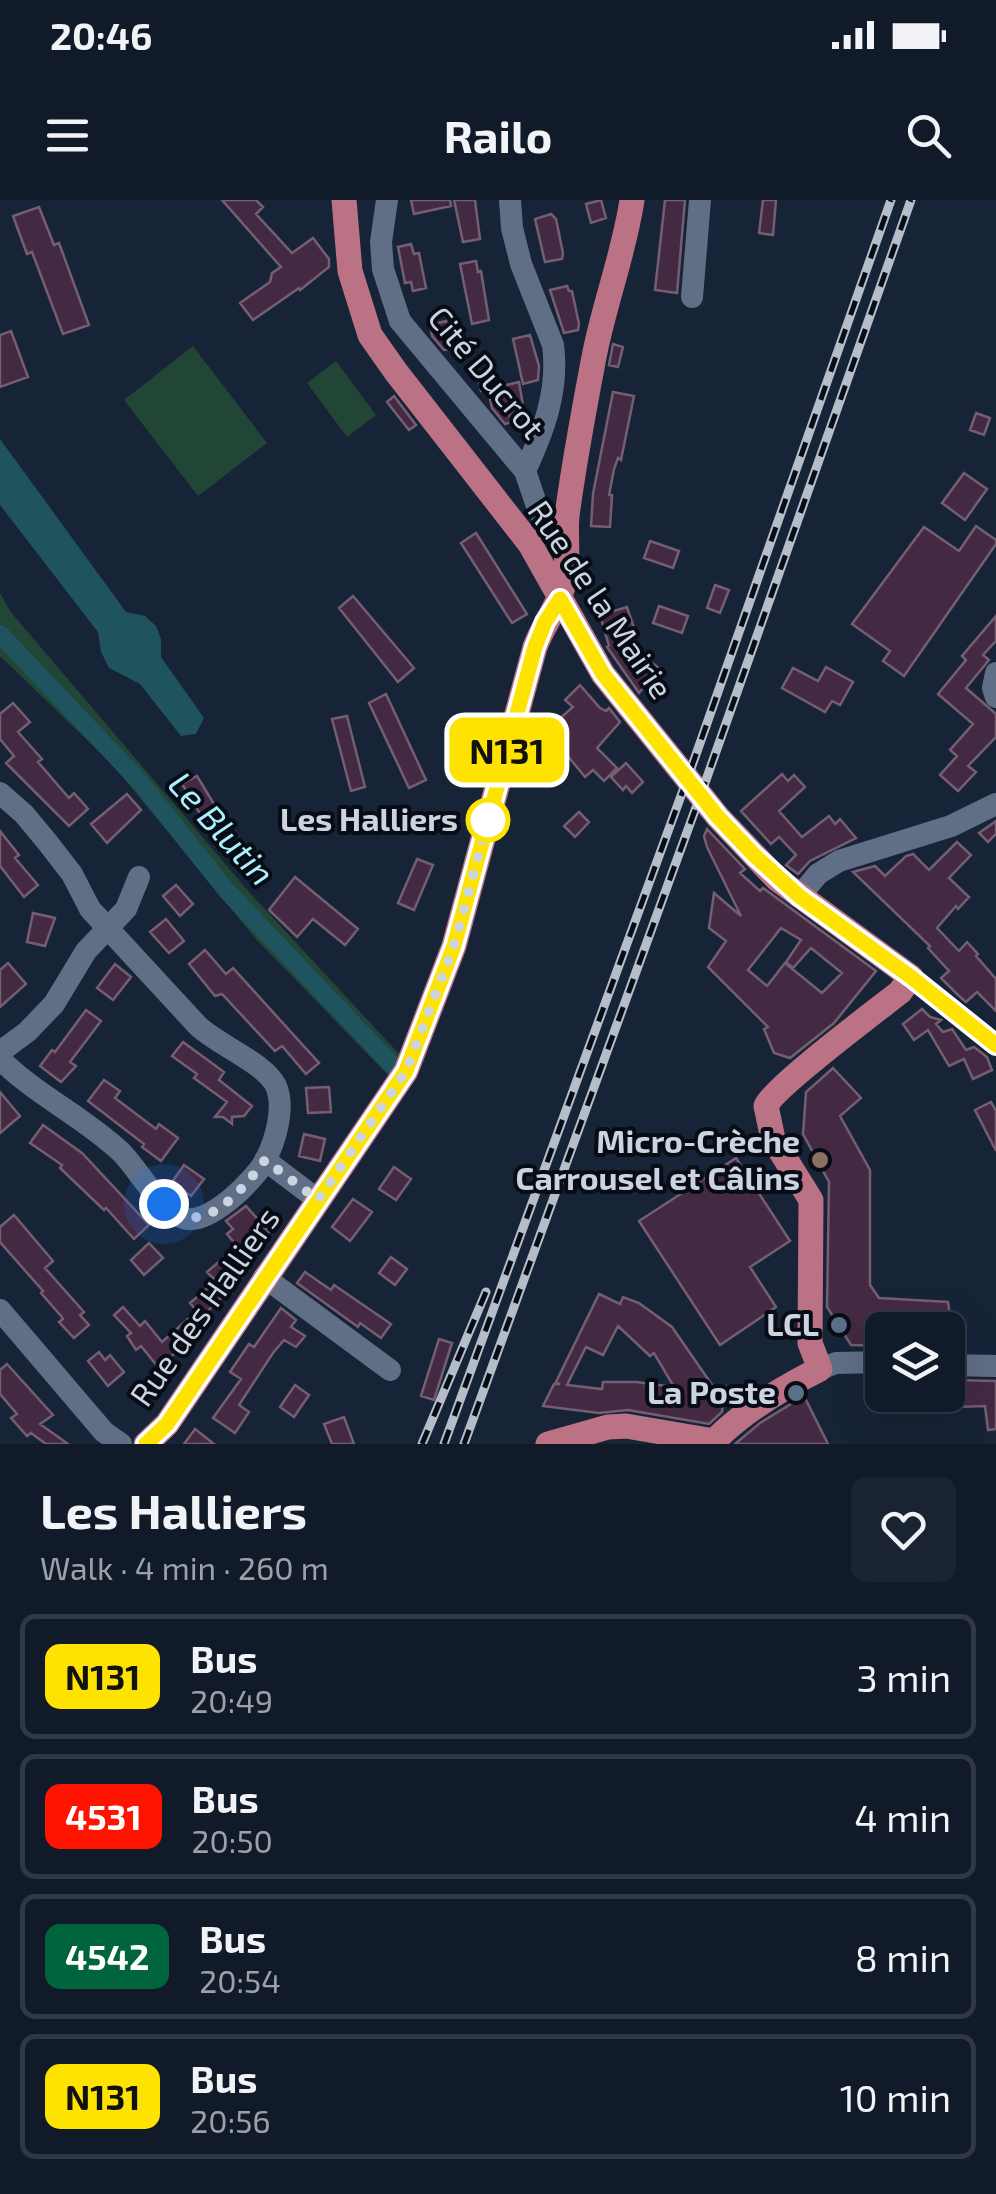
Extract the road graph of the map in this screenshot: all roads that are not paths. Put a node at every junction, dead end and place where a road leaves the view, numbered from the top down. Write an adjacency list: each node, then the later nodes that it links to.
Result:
1 (344, 200): 10 (main road, Rue de la Mairie)
2 (387, 200): 7 (street, Cité Ducrot)
3 (510, 200): 7 (street, Cité Ducrot)
4 (632, 200): 9 (main road)
5 (700, 200): 6 (street)
6 (692, 297)
7 (524, 471): 8 (street, Cité Ducrot)
8 (539, 512): 9 (street); 10 (street)
9 (567, 526): 10 (main road); 11 (main road)
10 (531, 548): 11 (main road, Rue de la Mairie); 12 (main road)
11 (560, 599): 12 (main road, Rue des Halliers); 18 (main road, Rue de la Mairie)
12 (545, 622): 24 (main road, Rue des Halliers)
13 (996, 673): 14 (street)
14 (996, 696)
15 (0, 793): 19 (street)
16 (996, 804): 18 (street)
17 (139, 877): 19 (street)
18 (799, 896): 20 (main road, Rue de la Mairie)
19 (109, 928): 22 (street); 23 (street)
20 (911, 977): 21 (street, Rue de la Mairie); 30 (main road)
21 (996, 1045)
22 (0, 1055): 23 (street)
23 (265, 1160): 24 (street)
24 (318, 1200): 25 (main road, Rue des Halliers)
25 (264, 1278): 31 (street); 34 (main road, Rue des Halliers)
26 (0, 1310): 33 (street)
27 (865, 1362): 30 (street)
28 (965, 1365): 29 (street)
29 (996, 1366)
30 (820, 1369): 32 (main road)
31 (390, 1370)
32 (715, 1443): 35 (main road)
33 (121, 1444)
34 (146, 1444)
35 (548, 1444)

